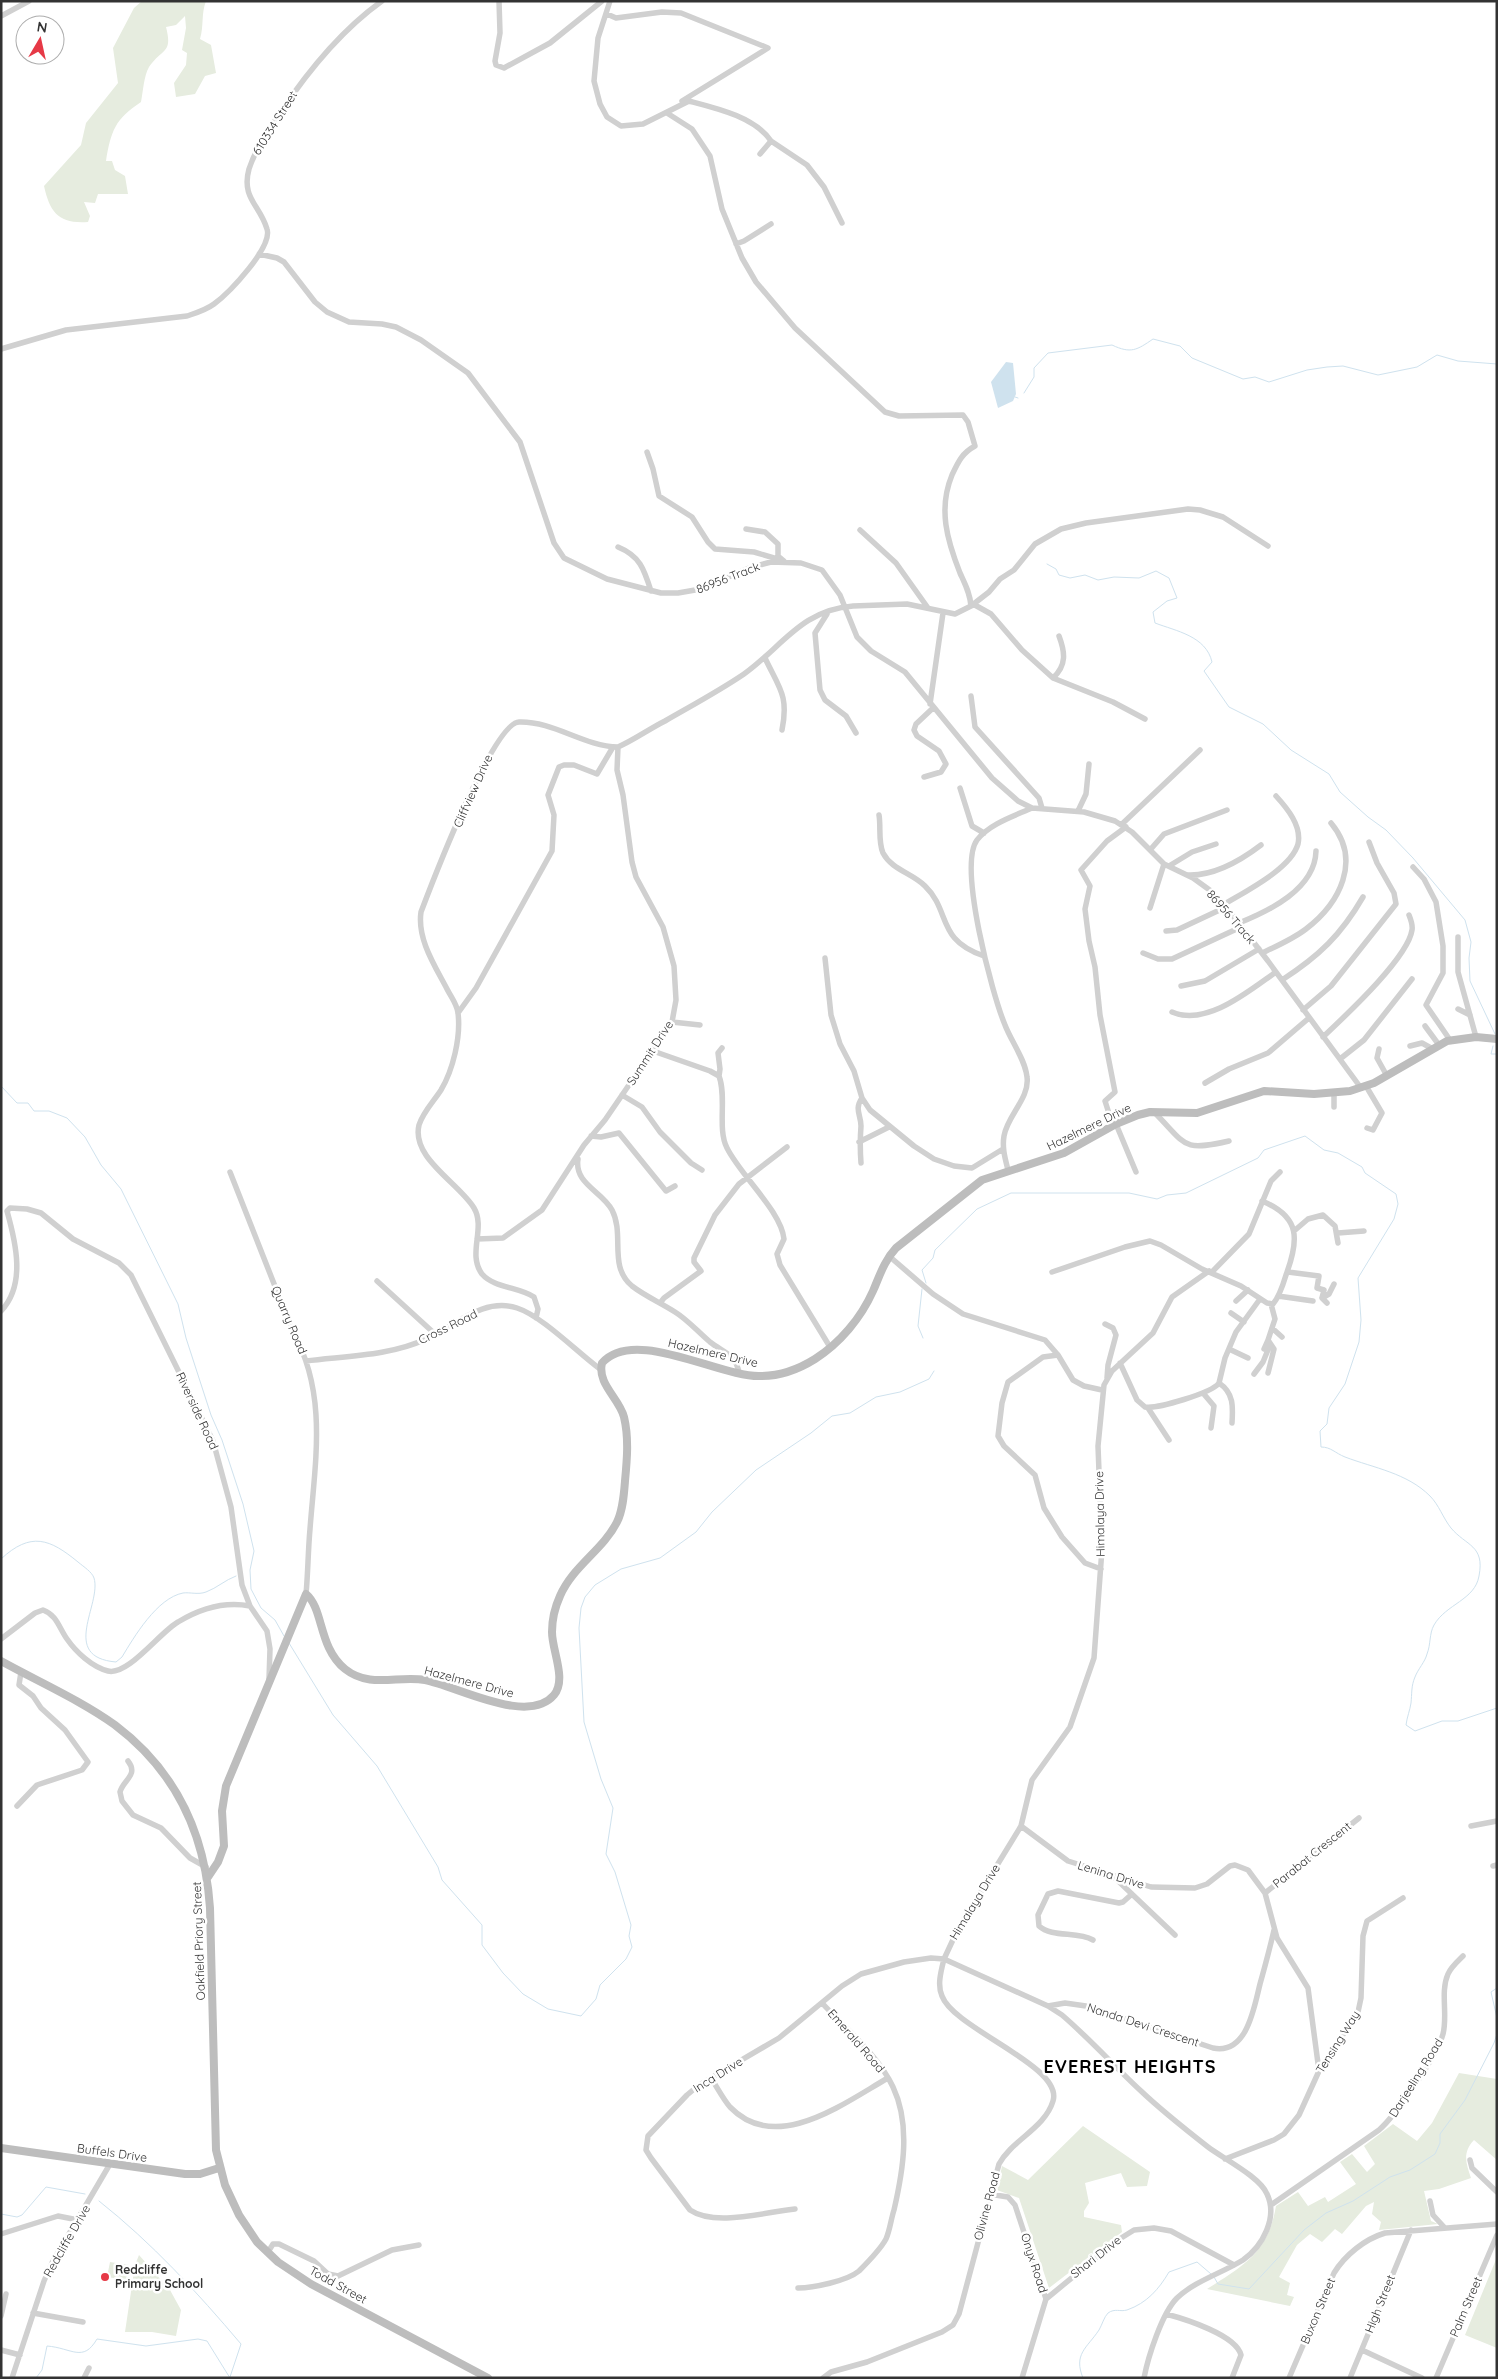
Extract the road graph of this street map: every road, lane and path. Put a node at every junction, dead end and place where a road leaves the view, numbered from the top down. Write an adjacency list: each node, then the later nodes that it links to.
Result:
1 (28, 1): 7 (street)
2 (382, 1): 15 (street, 610334 Street)
3 (499, 1): 4 (street)
4 (602, 1)
5 (610, 1): 6 (street)
6 (607, 14): 8 (street); 9 (street)
7 (1, 16)
8 (675, 107): 9 (street); 10 (street)
9 (667, 113): 14 (street)
10 (771, 141): 11 (street); 12 (street)
11 (760, 154)
12 (842, 223)
13 (772, 224): 14 (street)
14 (736, 244): 24 (street)
15 (260, 254): 16 (street, 610334 Street); 23 (street, 86956 Track)
16 (1, 349)
17 (646, 452): 22 (street)
18 (746, 529): 22 (street)
19 (860, 530): 26 (street)
20 (1268, 546): 24 (street)
21 (618, 547): 23 (street)
22 (784, 561): 23 (street, 86956 Track); 25 (street, 86956 Track)
23 (650, 591)
24 (972, 605): 28 (street); 31 (street)
25 (844, 606): 26 (street); 27 (street); 33 (street, 86956 Track)
26 (928, 608): 28 (street)
27 (829, 612): 30 (street); 36 (street)
28 (943, 613): 33 (street)
29 (1059, 636): 31 (street)
30 (764, 658): 35 (street); 37 (street)
31 (1053, 678): 34 (street)
32 (971, 696): 44 (street)
33 (932, 706): 40 (street); 43 (street, 86956 Track)
34 (1145, 719)
35 (782, 730)
36 (856, 733)
37 (615, 747): 77 (street); 77 (street, Cliffview Drive); 80 (street, Summit Drive)
38 (1200, 750): 49 (street)
39 (1089, 764): 46 (street)
40 (924, 777)
41 (960, 788): 50 (street)
42 (1276, 796): 60 (street)
43 (1032, 808): 44 (street, 86956 Track); 50 (street)
44 (1042, 808): 46 (street, 86956 Track)
45 (1227, 810): 54 (street)
46 (1078, 811): 49 (street, 86956 Track)
47 (879, 815): 68 (street)
48 (1331, 823): 66 (street)
49 (1124, 826): 54 (street, 86956 Track); 102 (street)
50 (984, 833): 68 (street)
51 (1369, 842): 75 (street)
52 (1216, 844): 56 (street)
53 (1261, 844): 58 (street)
54 (1150, 850): 56 (street, 86956 Track)
55 (1316, 851): 63 (street)
56 (1166, 865): 58 (street, 86956 Track); 61 (street)
57 (1413, 867): 86 (street)
58 (1186, 874): 60 (street, 86956 Track)
59 (1363, 897): 72 (street)
60 (1225, 906): 63 (street, 86956 Track); 64 (street)
61 (1150, 908)
62 (1409, 915): 83 (street)
63 (1240, 925): 66 (street, 86956 Track); 67 (street)
64 (1166, 931)
65 (1458, 937): 78 (street)
66 (1260, 951): 70 (street, 86956 Track); 73 (street)
67 (1143, 952)
68 (984, 956): 109 (street)
69 (825, 958): 99 (street)
70 (1276, 972): 72 (street, 86956 Track); 76 (street)
71 (1412, 979): 92 (street)
72 (1282, 980): 75 (street, 86956 Track)
73 (1181, 986)
74 (1458, 1009): 78 (street)
75 (1303, 1010): 79 (street, 86956 Track)
76 (1172, 1012)
77 (458, 1013): 123 (street, Cliffview Drive)
78 (1470, 1015): 84 (street)
79 (1309, 1018): 83 (street, 86956 Track); 95 (street)
80 (672, 1022): 81 (street); 91 (street, Summit Drive)
81 (700, 1025)
82 (1425, 1026): 88 (street)
83 (1323, 1037): 92 (street, 86956 Track)
84 (1476, 1037): 85 (street, Hazelmere Drive); 86 (street, Hazelmere Drive)
85 (1497, 1039)
86 (1450, 1040): 88 (street, Hazelmere Drive)
87 (1410, 1046): 88 (street)
88 (1435, 1047): 94 (street, Hazelmere Drive)
89 (722, 1048): 93 (street)
90 (1379, 1049): 94 (street)
91 (653, 1051): 93 (street); 98 (street, Summit Drive)
92 (1340, 1059): 96 (street, 86956 Track)
93 (719, 1076): 117 (street)
94 (1387, 1076): 96 (street, Hazelmere Drive)
95 (1206, 1082)
96 (1364, 1087): 97 (street, Hazelmere Drive); 104 (street, 86956 Track)
97 (1334, 1092): 100 (street); 101 (street, Hazelmere Drive)
98 (622, 1095): 105 (street, Summit Drive); 112 (street)
99 (862, 1098): 103 (street); 107 (street)
100 (1334, 1107)
101 (1154, 1112): 102 (street, Hazelmere Drive); 106 (street)
102 (1115, 1125): 113 (street, Hazelmere Drive); 115 (street)
103 (889, 1127): 107 (street); 109 (street)
104 (1367, 1128)
105 (591, 1136): 110 (street, Summit Drive); 118 (street)
106 (1229, 1141)
107 (859, 1142): 111 (street)
108 (787, 1147): 117 (street)
109 (1003, 1150): 113 (street)
110 (578, 1156): 123 (street, Summit Drive); 136 (street)
111 (861, 1164)
112 (702, 1170)
113 (1008, 1170): 125 (street, Hazelmere Drive)
114 (230, 1172): 152 (street, Quarry Road)
115 (1136, 1172)
116 (1280, 1172): 119 (street, Himalaya Drive)
117 (746, 1178): 136 (street); 147 (street)
118 (674, 1186)
119 (1262, 1201): 120 (street); 126 (street, Himalaya Drive)
120 (1294, 1231): 122 (street); 128 (street)
121 (1364, 1231): 122 (street)
122 (1338, 1233): 124 (street)
123 (477, 1239): 140 (street, Cliffview Drive)
124 (1338, 1243)
125 (889, 1256): 147 (street, Hazelmere Drive); 150 (street)
126 (1211, 1271): 127 (street); 131 (street); 153 (street, Himalaya Drive)
127 (1052, 1272)
128 (1288, 1272): 130 (street); 132 (street)
129 (377, 1281): 144 (street)
130 (1334, 1284)
131 (1248, 1290): 133 (street); 134 (street)
132 (1278, 1296): 135 (street); 137 (street)
133 (1260, 1299): 137 (street); 141 (street)
134 (1236, 1300)
135 (1313, 1302)
136 (660, 1303): 155 (street)
137 (1271, 1304): 143 (street)
138 (1, 1312): 168 (street, Riverside Road)
139 (1231, 1313): 141 (street)
140 (536, 1318): 144 (street, Cross Road); 154 (street, Cross Road)
141 (1244, 1322): 148 (street)
142 (1105, 1324): 158 (street)
143 (1272, 1328): 145 (street); 146 (street)
144 (435, 1334): 152 (street, Cross Road)
145 (1282, 1337)
146 (1269, 1342): 149 (street); 156 (street); 157 (street)
147 (830, 1347): 155 (street, Hazelmere Drive)
148 (1228, 1349): 151 (street); 159 (street)
149 (1264, 1349)
150 (1058, 1355): 160 (street); 166 (street)
151 (1248, 1358)
152 (306, 1361): 167 (street, Quarry Road)
153 (1120, 1363): 158 (street, Himalaya Drive); 162 (street)
154 (600, 1369): 155 (street, Hazelmere Drive); 167 (street, Hazelmere Drive)
155 (739, 1373)
156 (1268, 1373)
157 (1254, 1374)
158 (1107, 1378): 160 (street, Himalaya Drive)
159 (1219, 1383): 161 (street); 163 (street)
160 (1102, 1390): 166 (street, Himalaya Drive)
161 (1203, 1394): 162 (street); 164 (street)
162 (1148, 1408): 165 (street)
163 (1232, 1423)
164 (1211, 1428)
165 (1169, 1440)
166 (1101, 1569): 177 (street, Himalaya Drive)
167 (306, 1594): 172 (street)
168 (250, 1606): 169 (street); 172 (street, Riverside Road)
169 (1, 1639)
170 (1, 1662): 171 (street, Oakfield Priory Street)
171 (21, 1672): 174 (street); 180 (street, Oakfield Priory Street)
172 (268, 1687): 182 (street)
173 (128, 1761): 180 (street)
174 (17, 1806)
175 (1359, 1818): 183 (street, Parabat Crescent)
176 (1497, 1820): 178 (street)
177 (1021, 1826): 181 (street, Lenina Drive); 190 (street, Himalaya Drive)
178 (1471, 1826)
179 (1236, 1865): 181 (street, Lenina Drive); 183 (street, Parabat Crescent)
180 (206, 1867): 182 (street, Oakfield Priory Street)
181 (1113, 1876): 184 (street)
182 (208, 1877): 200 (street, Oakfield Priory Street)
183 (1265, 1893): 186 (street, Parabat Crescent)
184 (1132, 1894): 187 (street); 188 (street)
185 (1403, 1898): 193 (street, Tensing Way)
186 (1274, 1930): 192 (street, Nanda Devi Crescent); 193 (street, Parabat Crescent)
187 (1175, 1935)
188 (1093, 1940)
189 (1463, 1956): 204 (street, Darjeeling Road)
190 (944, 1959): 191 (street, Inca Drive); 192 (street); 202 (street, Olivine Road)
191 (822, 2003): 194 (street, Inca Drive); 195 (street, Emerald Road)
192 (1048, 2006): 197 (street)
193 (1319, 2071): 197 (street, Tensing Way)
194 (711, 2078): 195 (street); 205 (street, Inca Drive)
195 (888, 2078): 215 (street, Emerald Road)
196 (1, 2148): 199 (street, Buffels Drive)
197 (1224, 2159): 204 (street)
198 (1470, 2160): 201 (street)
199 (110, 2164): 200 (street, Buffels Drive); 206 (street, Redcliffe Drive)
200 (220, 2168): 213 (street, Todd Street)
201 (1497, 2192)
202 (989, 2194): 217 (street, Onyx Road); 229 (street, Olivine Road)
203 (1430, 2201): 208 (street)
204 (1271, 2206): 214 (street)
205 (795, 2209)
206 (78, 2220): 210 (street); 218 (street, Redcliffe Drive)
207 (1497, 2224): 208 (street, Buxon Street)
208 (1444, 2227): 209 (street, Buxon Street)
209 (1410, 2230): 223 (street, High Street); 233 (street, Buxon Street)
210 (1, 2234)
211 (1497, 2235): 236 (street, Palm Street)
212 (418, 2246): 213 (street)
213 (268, 2252): 228 (street, Todd Street)
214 (1234, 2265): 217 (street, Shari Drive); 219 (street)
215 (798, 2288)
216 (6, 2294): 220 (street)
217 (1046, 2299): 230 (street, Onyx Road)
218 (32, 2313): 221 (street); 224 (street, Redcliffe Drive)
219 (1166, 2314): 231 (street); 232 (street)
220 (1, 2316)
221 (83, 2322)
222 (1, 2350): 224 (street)
223 (1362, 2350): 234 (street, High Street); 235 (street)
224 (20, 2355): 226 (street, Redcliffe Drive)
225 (89, 2368): 227 (street)
226 (12, 2378)
227 (84, 2378)
228 (488, 2378)
229 (823, 2378)
230 (1022, 2378)
231 (1144, 2378)
232 (1232, 2378)
233 (1289, 2378)
234 (1350, 2378)
235 (1422, 2378)
236 (1436, 2378)

